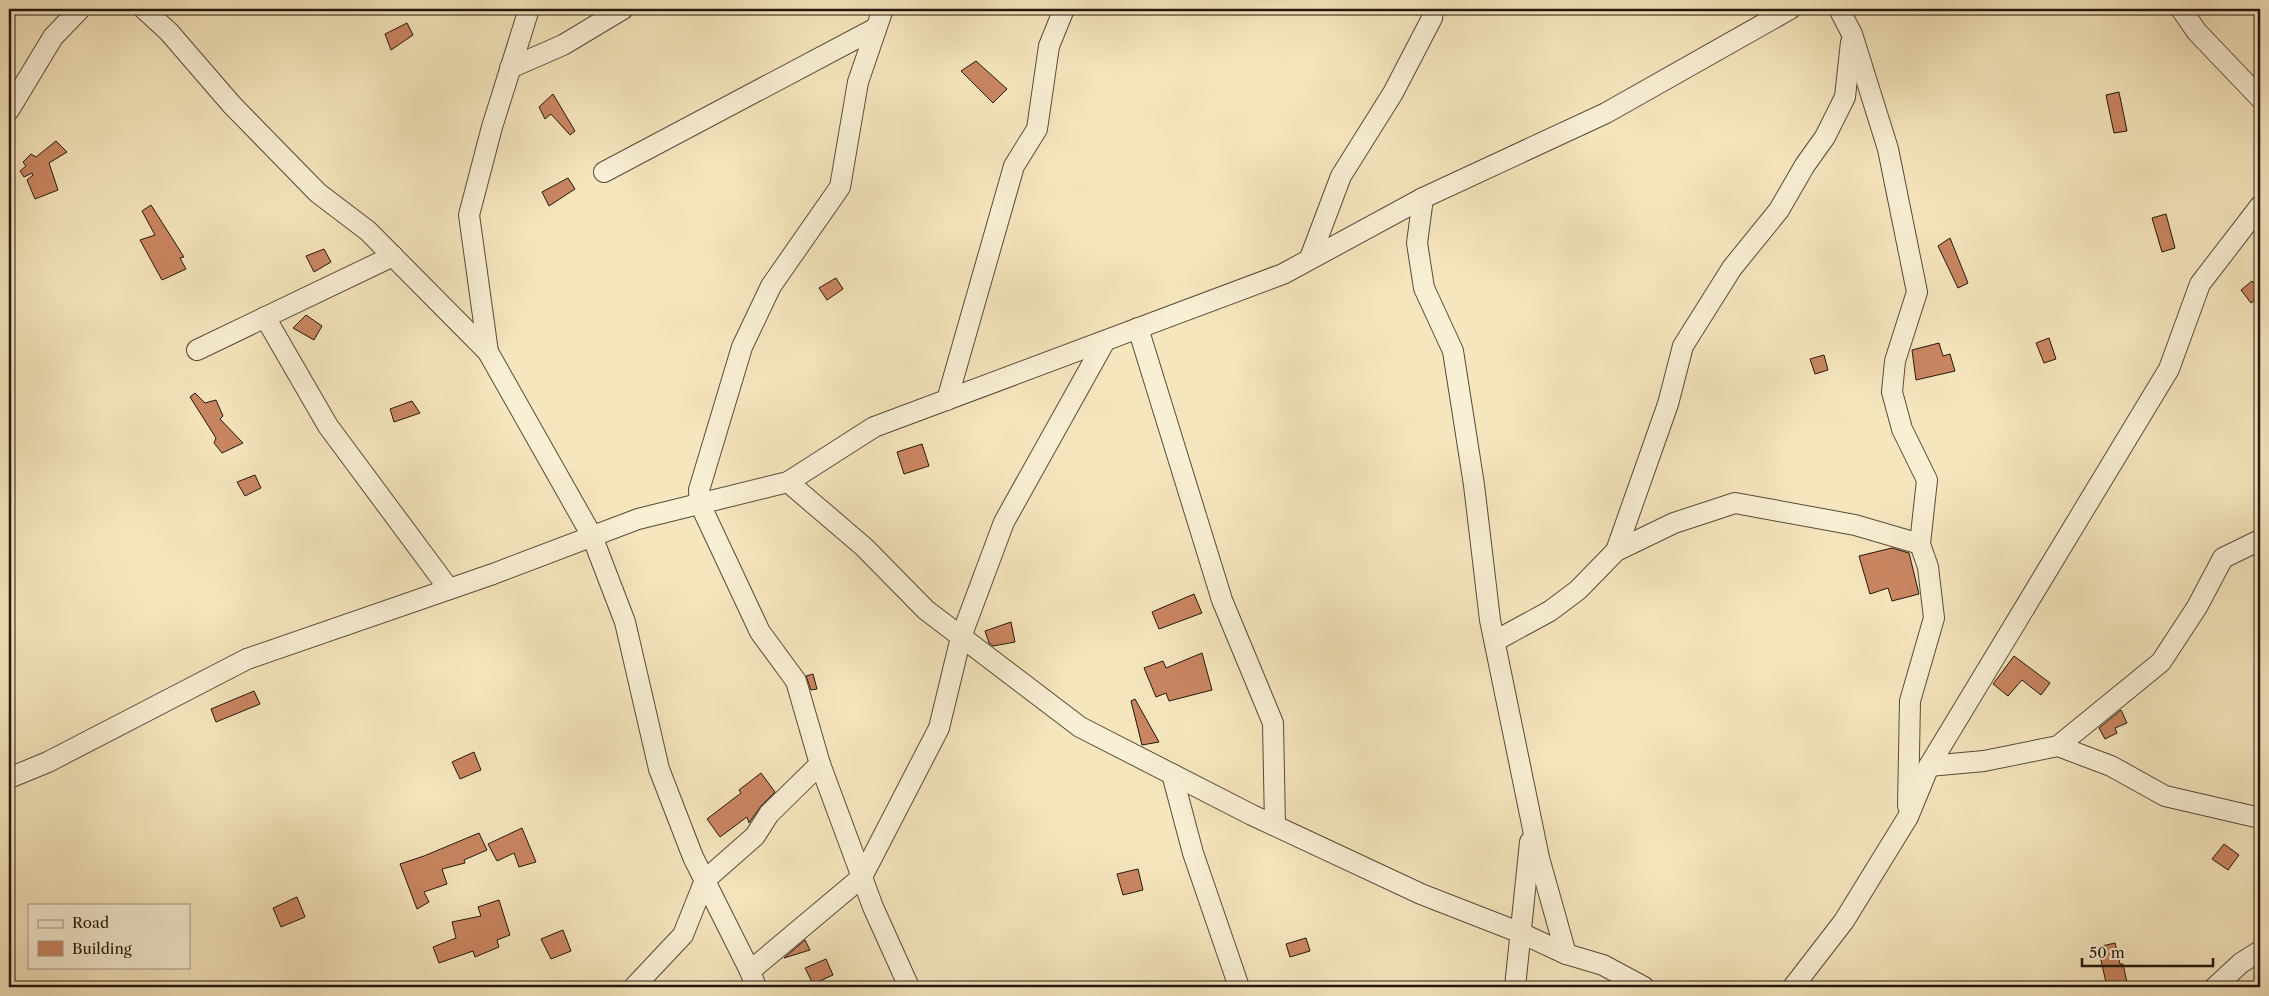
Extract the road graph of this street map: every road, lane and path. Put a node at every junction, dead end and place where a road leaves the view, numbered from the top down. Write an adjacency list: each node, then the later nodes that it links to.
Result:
1 (80, 9): 15 (street)
2 (144, 9): 19 (street)
3 (529, 9): 13 (street)
4 (623, 9): 13 (street)
5 (883, 9): 11 (street)
6 (1064, 9): 26 (street)
7 (1433, 9): 20 (street)
8 (1790, 9): 17 (street)
9 (1839, 9): 12 (street)
10 (2181, 9): 14 (street)
11 (876, 28): 16 (street); 28 (street)
12 (1852, 34): 31 (street); 32 (street)
13 (510, 68): 25 (street)
14 (2260, 98)
15 (9, 110)
16 (604, 172)
17 (1423, 198): 20 (street); 35 (street)
18 (2260, 206): 38 (street)
19 (393, 256): 21 (street); 25 (street)
20 (1310, 258): 22 (street)
21 (265, 317): 24 (street); 33 (street)
22 (1138, 328): 23 (street); 44 (street)
23 (1105, 341): 26 (street); 34 (street)
24 (197, 350)
25 (488, 352): 29 (street)
26 (947, 400): 27 (street)
27 (788, 482): 28 (street); 34 (street)
28 (700, 504): 29 (street); 37 (street)
29 (592, 536): 33 (street); 46 (street)
30 (2260, 540): 36 (street)
31 (1920, 544): 32 (street); 41 (street)
32 (1616, 551): 35 (street)
33 (449, 589): 40 (street)
34 (961, 637): 39 (street); 45 (street)
35 (1496, 640): 43 (street)
36 (2058, 746): 38 (street); 42 (street)
37 (820, 764): 45 (street); 46 (street)
38 (1930, 766): 41 (street)
39 (1172, 774): 44 (street); 53 (street)
40 (9, 778)
41 (1908, 817): 56 (street)
42 (2260, 818)
43 (1532, 822): 47 (street); 49 (street)
44 (1275, 825): 47 (street)
45 (862, 877): 50 (street); 52 (street)
46 (705, 880): 50 (street); 51 (street)
47 (1521, 933): 49 (street); 54 (street)
48 (2260, 952): 57 (street)
49 (1566, 954): 55 (street)
50 (753, 979)
51 (634, 987)
52 (909, 987)
53 (1238, 987)
54 (1515, 987)
55 (1644, 987)
56 (1793, 987)
57 (2215, 987)

